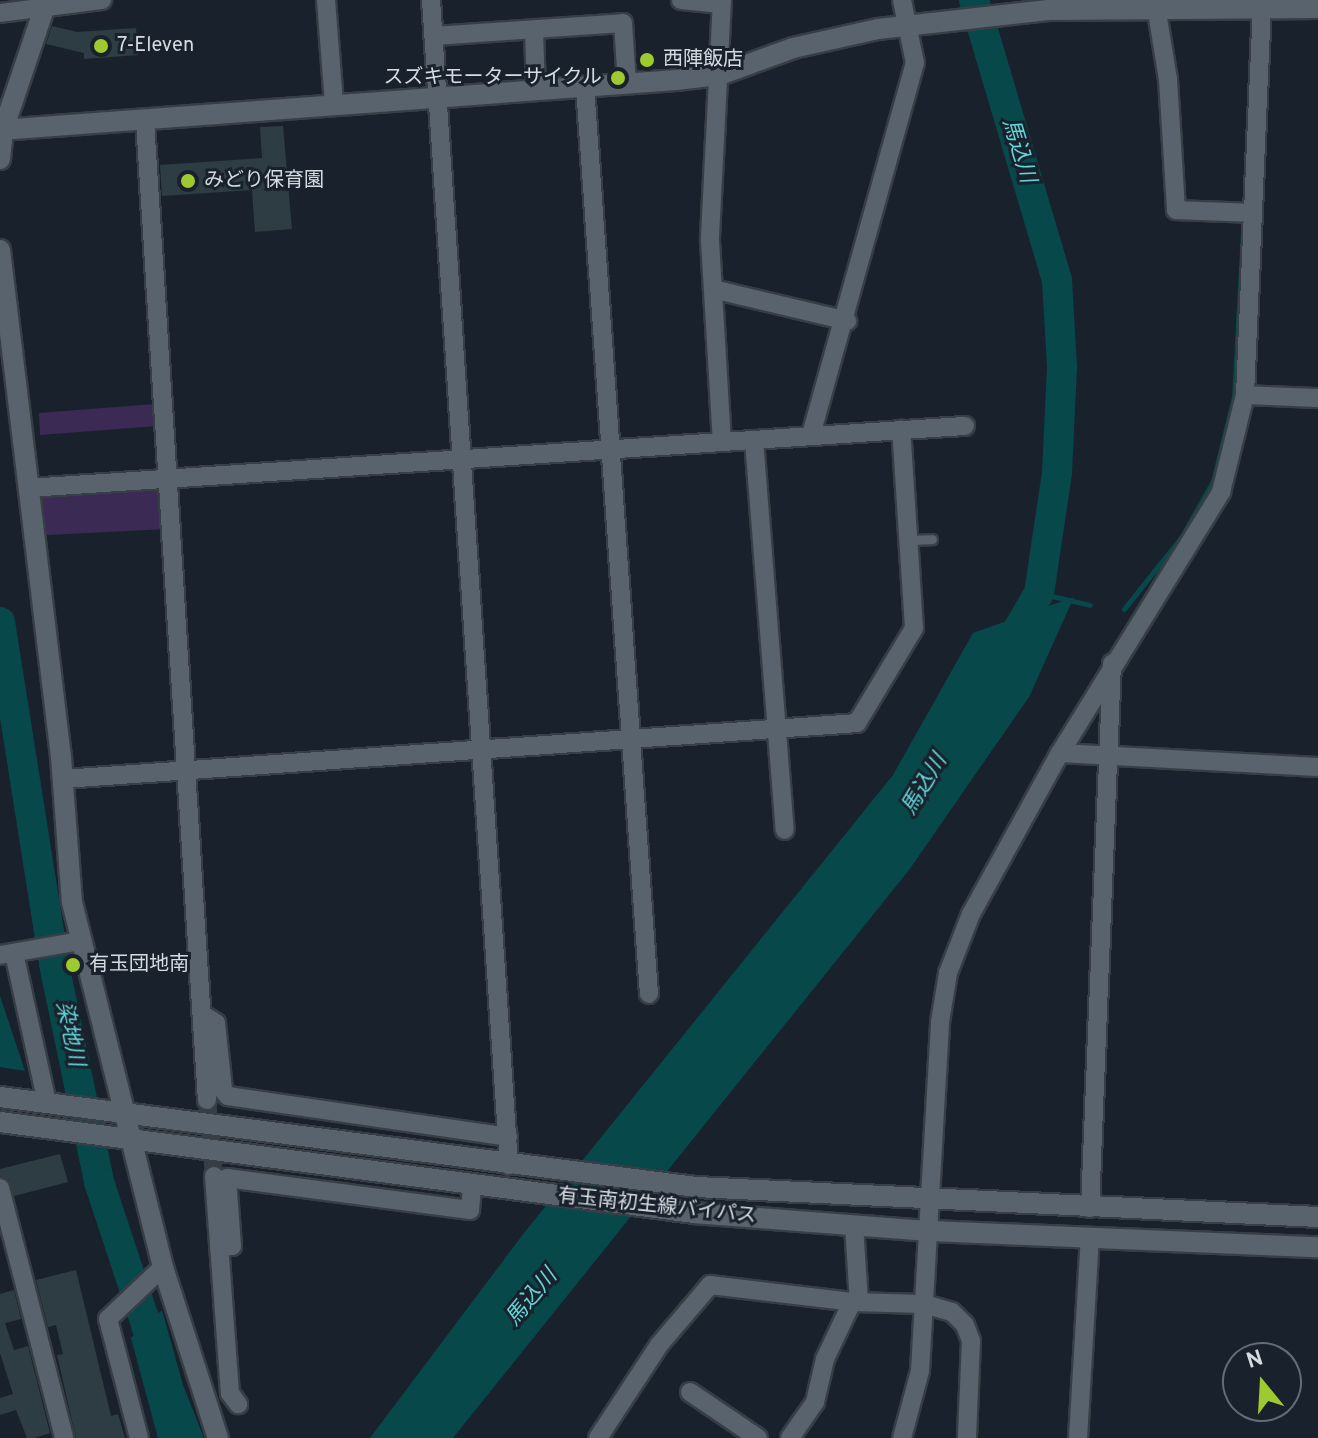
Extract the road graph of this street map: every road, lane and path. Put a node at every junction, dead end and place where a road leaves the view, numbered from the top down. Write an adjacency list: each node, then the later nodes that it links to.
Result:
1 (102, 0): 8 (street)
2 (326, 0): 21 (street)
3 (431, 0): 15 (street)
4 (681, 0): 6 (street)
5 (902, 0): 13 (street)
6 (722, 2): 16 (street)
7 (1262, 4): 10 (street); 11 (street); 25 (street)
8 (46, 5): 12 (street); 23 (street)
9 (1046, 5): 10 (street); 13 (street)
10 (1156, 6): 25 (street)
11 (1318, 8)
12 (0, 13)
13 (909, 28): 16 (street); 28 (street)
14 (534, 30): 15 (street); 17 (street); 19 (street)
15 (434, 36): 20 (street)
16 (719, 75): 17 (street); 27 (street)
17 (627, 83): 18 (street)
18 (585, 86): 19 (street); 36 (street)
19 (536, 89): 20 (street)
20 (438, 96): 21 (street); 37 (street)
21 (334, 105): 22 (street)
22 (145, 121): 23 (street); 38 (street)
23 (1, 130): 24 (street)
24 (0, 159)
25 (1246, 212): 29 (street)
26 (0, 250): 39 (street)
27 (713, 289): 28 (street); 35 (street)
28 (847, 321): 33 (street)
29 (1245, 395): 30 (street); 42 (street)
30 (1318, 398)
31 (965, 426): 32 (street)
32 (901, 429): 33 (street); 41 (street)
33 (811, 435): 34 (street)
34 (754, 440): 35 (street); 43 (street)
35 (722, 442): 36 (street)
36 (611, 450): 37 (street); 44 (street)
37 (462, 459): 38 (street); 45 (street)
38 (167, 478): 39 (street); 49 (street)
39 (28, 488): 50 (street)
40 (932, 539): 41 (lane)
41 (909, 540): 43 (street)
42 (1112, 663): 46 (street); 47 (street)
43 (776, 730): 44 (street); 51 (street)
44 (631, 741): 45 (street); 54 (street)
45 (482, 747): 49 (street); 61 (street)
46 (1060, 753): 47 (street); 67 (street)
47 (1109, 758): 48 (street); 68 (street)
48 (1318, 767)
49 (185, 770): 50 (street); 55 (street)
50 (63, 779): 52 (street)
51 (785, 830)
52 (77, 942): 53 (street); 59 (street)
53 (4, 954): 58 (street)
54 (649, 994)
55 (203, 1015): 57 (street); 61 (street)
56 (0, 1097): 58 (street, 有玉南初生線バイパス)
57 (207, 1100)
58 (53, 1104): 59 (street, 有玉南初生線バイパス)
59 (118, 1112): 62 (street); 63 (street, 有玉南初生線バイパス)
60 (0, 1122): 62 (street, 有玉南初生線バイパス)
61 (508, 1137): 63 (street)
62 (125, 1141): 65 (street, 有玉南初生線バイパス); 75 (street)
63 (509, 1165): 67 (street, 有玉南初生線バイパス)
64 (214, 1176): 73 (street)
65 (472, 1186): 70 (street, 有玉南初生線バイパス); 73 (street)
66 (0, 1188): 80 (street)
67 (930, 1201): 68 (street, 有玉南初生線バイパス); 71 (street)
68 (1090, 1208): 69 (street, 有玉南初生線バイパス)
69 (1318, 1217)
70 (854, 1225): 71 (street, 有玉南初生線バイパス); 76 (street)
71 (929, 1231): 72 (street, 有玉南初生線バイパス); 77 (street)
72 (1090, 1238): 74 (street, 有玉南初生線バイパス); 88 (street)
73 (219, 1247): 79 (street)
74 (1318, 1247)
75 (163, 1267): 81 (street); 82 (street)
76 (856, 1302): 77 (street); 83 (street); 85 (street)
77 (924, 1304): 86 (street); 87 (street)
78 (690, 1392): 84 (street)
79 (238, 1404)
80 (64, 1438)
81 (139, 1438)
82 (218, 1438)
83 (598, 1438)
84 (758, 1438)
85 (790, 1438)
86 (902, 1438)
87 (967, 1438)
88 (1078, 1438)

